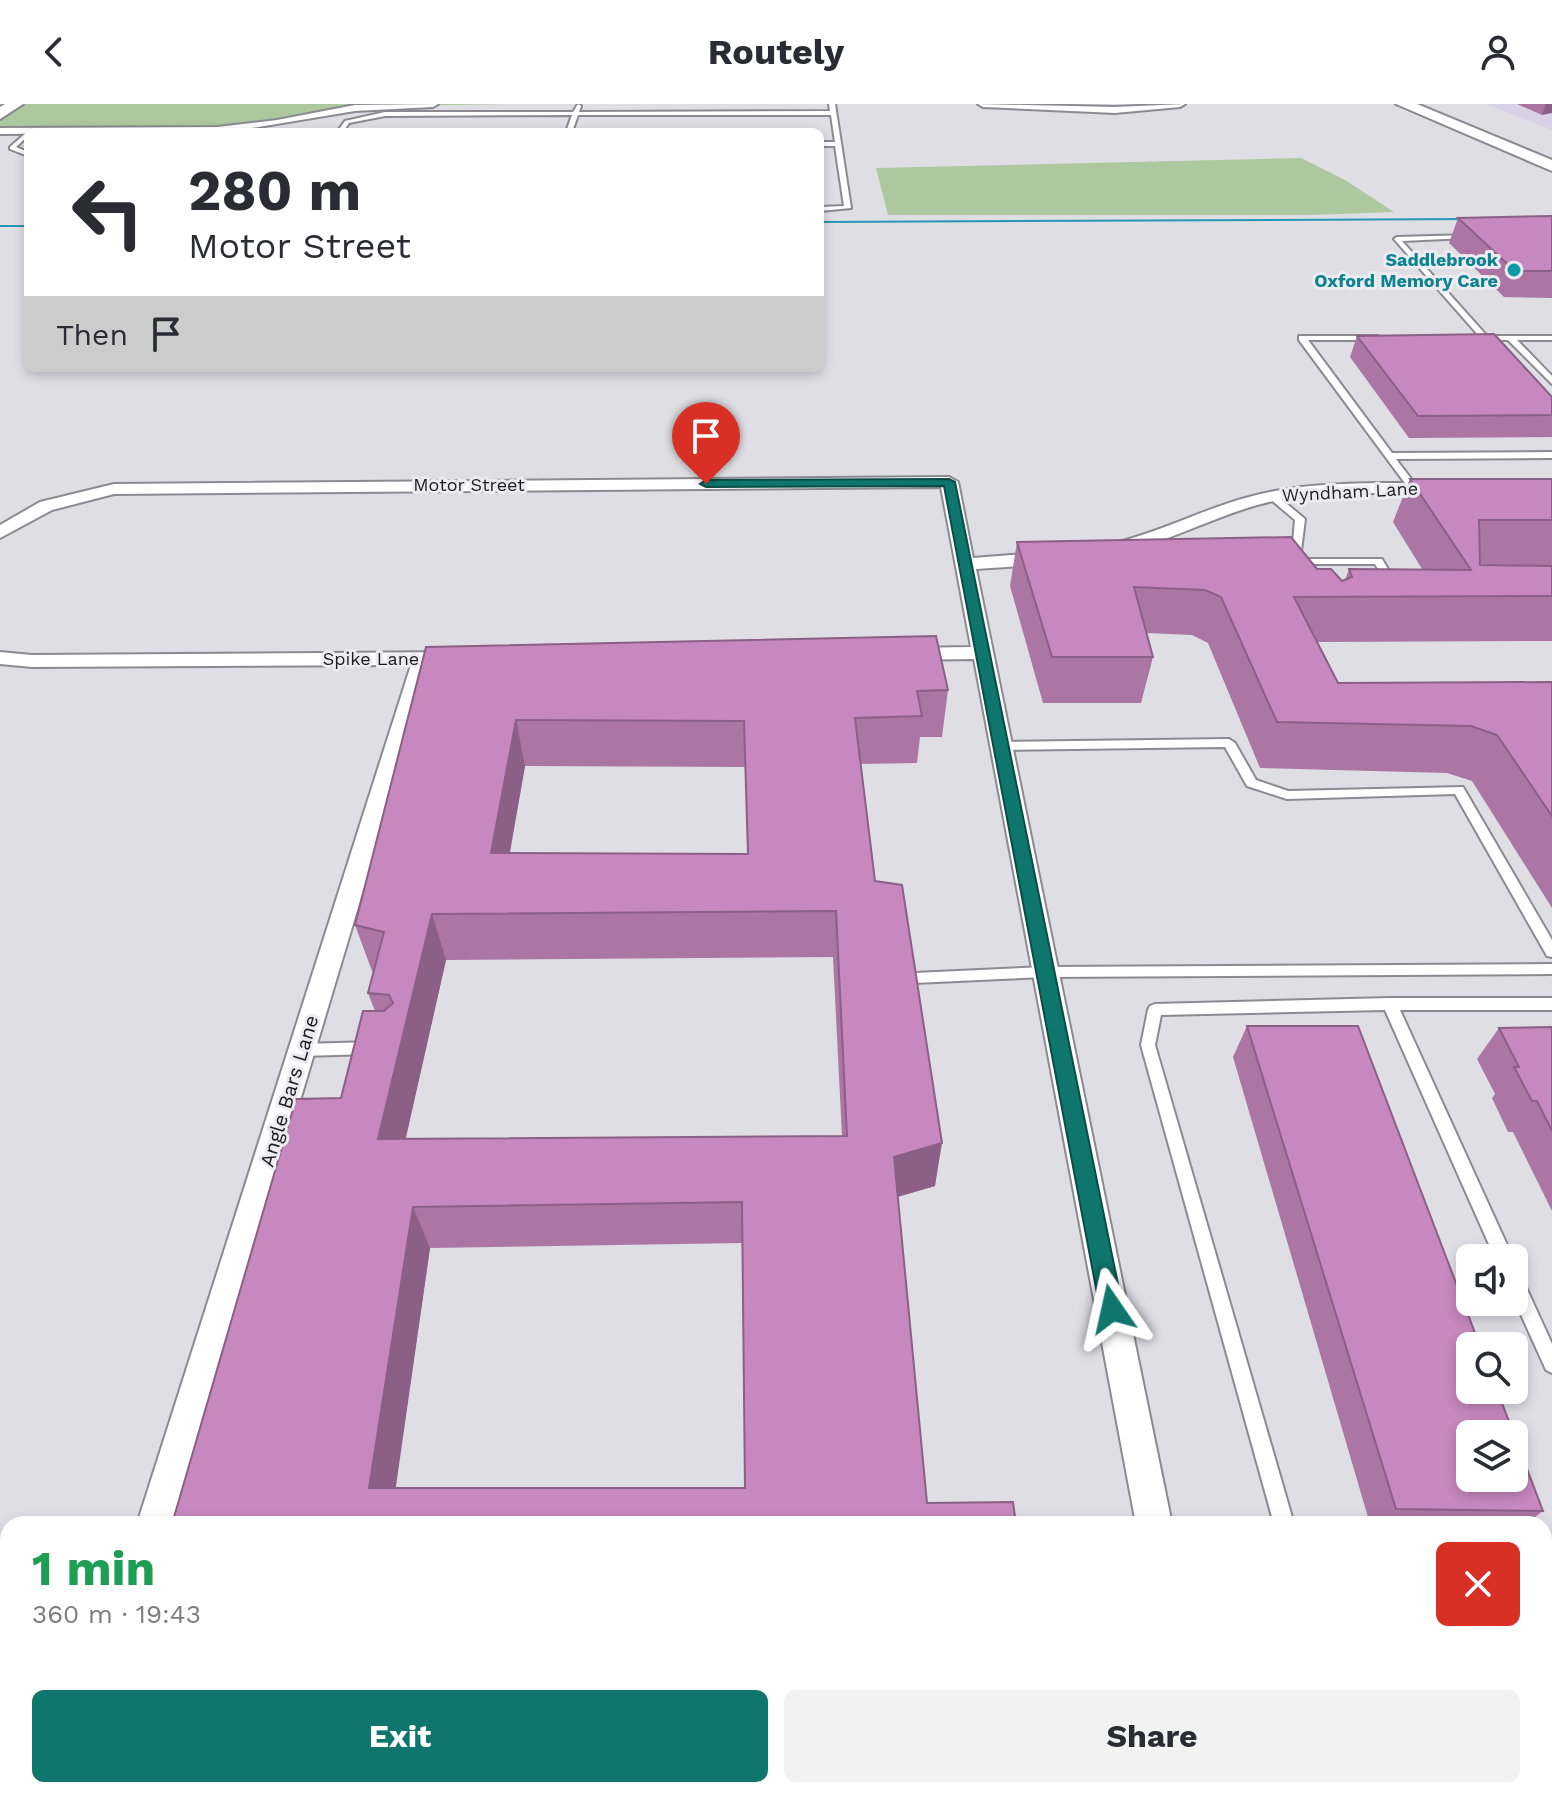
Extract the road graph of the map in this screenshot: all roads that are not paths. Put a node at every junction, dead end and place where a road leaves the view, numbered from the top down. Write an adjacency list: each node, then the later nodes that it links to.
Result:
1 (15, 104): 10 (main road)
2 (433, 104): 11 (street)
3 (579, 104): 8 (lane)
4 (832, 104): 9 (lane)
5 (983, 104): 6 (street)
6 (1180, 104)
7 (1404, 104): 20 (main road)
8 (575, 113): 9 (lane); 12 (lane); 13 (lane)
9 (833, 113): 18 (lane)
10 (0, 114)
11 (244, 128)
12 (343, 128)
13 (570, 128)
14 (0, 131): 15 (street)
15 (24, 132)
16 (24, 137): 19 (lane)
17 (824, 144): 18 (lane)
18 (839, 144): 21 (lane)
19 (24, 152)
20 (1552, 166)
21 (824, 209)
22 (1472, 236): 25 (lane)
23 (1393, 338): 30 (lane)
24 (1470, 338): 25 (lane)
25 (1485, 338): 26 (lane)
26 (1510, 338): 27 (lane); 28 (lane)
27 (1552, 338)
28 (1552, 381)
29 (1552, 455): 30 (lane)
30 (1389, 456): 31 (lane)
31 (1413, 488): 32 (street, Wyndham Lane); 33 (street, Wyndham Lane)
32 (1459, 488)
33 (1272, 496): 35 (street, Wyndham Lane); 39 (lane)
34 (0, 533): 38 (street, Motor Street)
35 (1097, 552)
36 (1070, 555): 38 (street)
37 (1280, 563): 39 (lane)
38 (965, 564): 41 (street)
39 (1298, 567): 40 (lane)
40 (1383, 593)
41 (983, 653): 42 (street); 46 (street)
42 (887, 654)
43 (0, 658): 44 (street, Spike Lane)
44 (423, 658): 45 (street, Spike Lane); 54 (street, Angle Bars Lane)
45 (487, 658)
46 (1001, 746): 47 (lane); 49 (street)
47 (1552, 952)
48 (1552, 969): 49 (lane)
49 (1045, 972): 50 (lane); 59 (street)
50 (914, 978)
51 (1390, 1004): 52 (lane); 55 (lane); 60 (lane)
52 (1552, 1004)
53 (385, 1047): 54 (lane)
54 (301, 1050): 58 (street, Angle Bars Lane)
55 (1498, 1244)
56 (1528, 1311): 57 (lane)
57 (1552, 1364)
58 (157, 1516)
59 (1152, 1516)
60 (1282, 1516)

